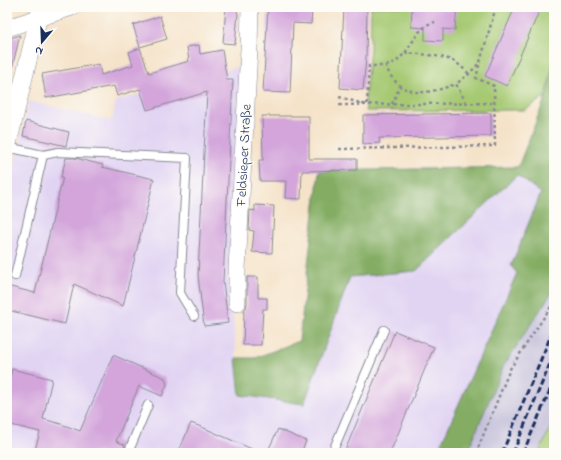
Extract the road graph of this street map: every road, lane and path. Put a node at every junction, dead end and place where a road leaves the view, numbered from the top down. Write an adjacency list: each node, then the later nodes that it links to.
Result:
1 (72, 7): 4 (street)
2 (250, 7): 24 (street, Feldsieper Straße)
3 (496, 7): 8 (path)
4 (40, 12): 6 (street); 19 (street)
5 (435, 22): 7 (path)
6 (7, 28)
7 (405, 53): 9 (path); 10 (path)
8 (480, 62): 10 (path); 15 (path)
9 (386, 66): 12 (path); 18 (path)
10 (469, 74): 11 (path)
11 (456, 84): 12 (path); 14 (path)
12 (400, 86): 16 (path)
13 (339, 97): 18 (path)
14 (466, 103): 15 (path); 16 (path)
15 (495, 103): 20 (path)
16 (392, 104): 18 (path)
17 (339, 105): 18 (path)
18 (367, 105)
19 (7, 147): 21 (lane)
20 (339, 149)
21 (43, 155): 22 (lane); 25 (lane)
22 (15, 276)
23 (554, 302): 30 (path)
24 (237, 303)
25 (194, 316)
26 (384, 330): 29 (lane)
27 (148, 405): 28 (lane)
28 (128, 453)
29 (332, 453)
30 (476, 453)

